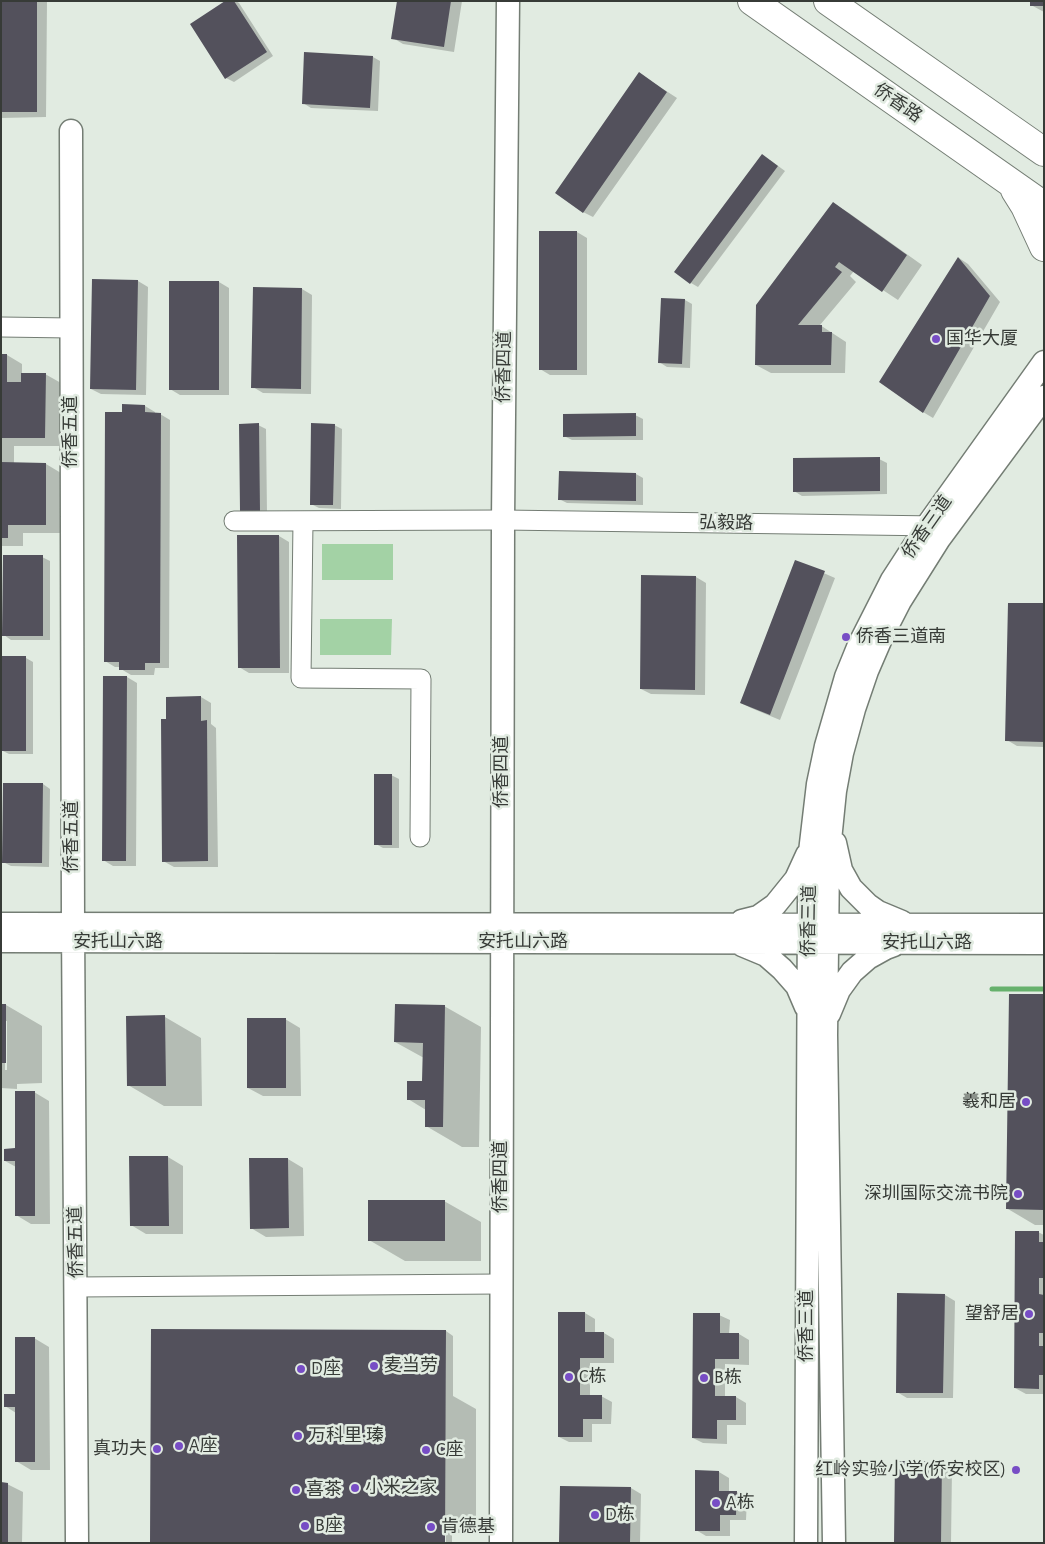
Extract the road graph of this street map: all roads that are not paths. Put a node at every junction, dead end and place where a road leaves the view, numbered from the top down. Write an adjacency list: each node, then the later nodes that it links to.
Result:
1 (508, 1): 13 (street, 侨香四道)
2 (752, 1): 6 (main road, 侨香路)
3 (828, 1): 5 (main road)
4 (71, 131): 10 (street, 侨香五道)
5 (1039, 147)
6 (1008, 180): 7 (main road, 侨香路); 8 (main road)
7 (1044, 206)
8 (1044, 247)
9 (1, 327): 10 (street)
10 (71, 328): 25 (street, 侨香五道)
11 (1044, 362): 16 (street, 侨香三道)
12 (1044, 397): 17 (street, 侨香三道)
13 (503, 520): 15 (street, 弘毅路); 16 (street, 弘毅路); 26 (street, 侨香四道)
14 (234, 521): 15 (street, 弘毅路)
15 (303, 521): 20 (street)
16 (927, 526): 17 (street, 弘毅路); 19 (street, 侨香三道)
17 (949, 526): 18 (street, 侨香三道)
18 (833, 810): 23 (street); 27 (street, 侨香三道)
19 (812, 837): 22 (street); 27 (street, 侨香三道)
20 (420, 838)
21 (1, 924): 25 (street, 安托山六路)
22 (716, 926): 26 (street, 安托山六路); 27 (street, 安托山六路)
23 (923, 926): 24 (street, 安托山六路); 27 (street, 安托山六路)
24 (1044, 926)
25 (73, 933): 26 (street, 安托山六路); 28 (street, 安托山六路); 35 (street, 侨香五道)
26 (501, 934): 29 (street, 安托山六路); 34 (street, 侨香四道)
27 (817, 934): 29 (street, 安托山六路); 30 (street, 安托山六路); 32 (street, 侨香三道); 33 (street, 侨香三道)
28 (1, 941)
29 (731, 942): 32 (street)
30 (907, 943): 31 (street, 安托山六路); 33 (street)
31 (1044, 943)
32 (808, 1019): 38 (street, 侨香三道)
33 (826, 1034): 39 (street, 侨香三道)
34 (501, 1284): 35 (street); 37 (street, 侨香四道)
35 (76, 1287): 36 (street, 侨香五道)
36 (77, 1543)
37 (501, 1543)
38 (806, 1543)
39 (834, 1543)

